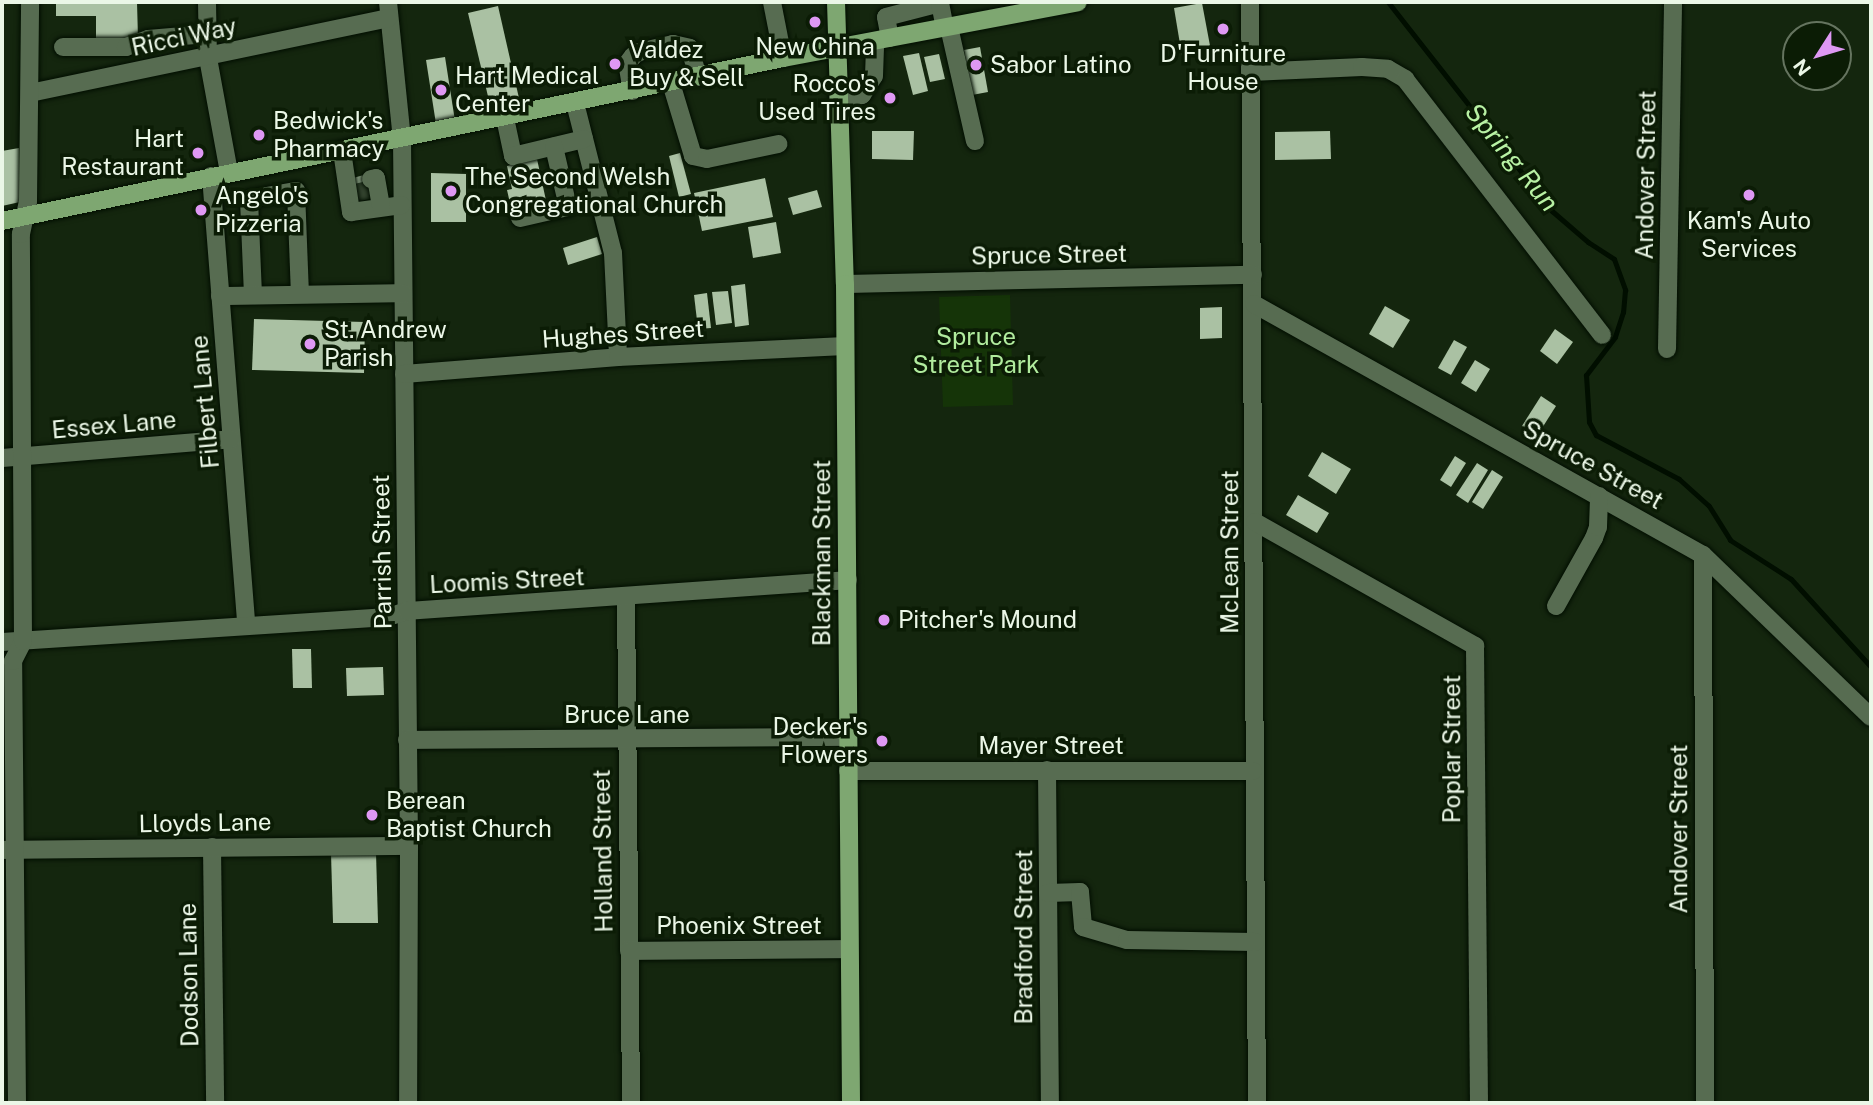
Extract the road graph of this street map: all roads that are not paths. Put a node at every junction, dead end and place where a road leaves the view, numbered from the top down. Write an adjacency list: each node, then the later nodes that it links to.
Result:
1 (30, 2): 22 (street)
2 (207, 2): 12 (street, Filbert Lane)
3 (772, 2): 17 (street)
4 (836, 2): 15 (main road, Blackman Street)
5 (940, 2): 10 (street); 11 (street)
6 (1079, 2): 11 (main road)
7 (1250, 2): 18 (street, McLean Street)
8 (1673, 2): 46 (street, Andover Street)
9 (388, 10): 16 (street, Ricci Way); 26 (street, Parrish Street)
10 (884, 10): 13 (street)
11 (947, 27): 13 (main road); 28 (street)
12 (207, 34): 14 (street); 16 (street, Filbert Lane)
13 (883, 40): 15 (main road); 23 (street)
14 (63, 47)
15 (837, 49): 17 (main road); 23 (main road, Blackman Street)
16 (208, 58): 22 (street, Ricci Way); 32 (street, Filbert Lane)
17 (783, 58): 19 (main road)
18 (1251, 72): 37 (street, McLean Street); 44 (street)
19 (698, 77): 20 (main road); 21 (street)
20 (671, 83): 21 (main road); 29 (street)
21 (632, 91): 24 (main road)
22 (30, 93): 34 (street)
23 (838, 98): 38 (main road, Blackman Street)
24 (575, 103): 25 (main road); 27 (street)
25 (505, 118): 26 (main road); 30 (street)
26 (402, 139): 31 (main road); 33 (street, Parrish Street)
27 (584, 139): 30 (street); 47 (street)
28 (975, 141)
29 (778, 144)
30 (554, 147): 35 (street)
31 (342, 151): 32 (main road); 33 (street)
32 (220, 174): 34 (main road); 42 (street, Filbert Lane)
33 (402, 205): 39 (street, Parrish Street)
34 (24, 216): 36 (main road); 50 (street)
35 (520, 218)
36 (2, 221)
37 (1253, 275): 38 (street, Spruce Street); 43 (street, McLean Street)
38 (845, 285): 45 (main road, Blackman Street)
39 (403, 293): 40 (street); 48 (street, Parrish Street)
40 (300, 294): 41 (street); 41 (street)
41 (253, 295): 42 (street)
42 (220, 296): 49 (street, Filbert Lane)
43 (1254, 304): 52 (street, Spruce Street); 53 (street, McLean Street)
44 (1602, 335)
45 (845, 346): 47 (street, Hughes Street); 55 (main road, Blackman Street)
46 (1667, 348)
47 (618, 357): 48 (street, Hughes Street)
48 (404, 374): 58 (street, Parrish Street)
49 (231, 439): 50 (street, Essex Lane); 59 (street, Filbert Lane)
50 (21, 457): 51 (street, Essex Lane); 60 (street)
51 (2, 458)
52 (1599, 496): 54 (street, Spruce Street); 57 (street)
53 (1255, 523): 68 (street, McLean Street); 84 (street, Poplar Street)
54 (1703, 555): 62 (street, Spruce Street); 85 (street, Andover Street)
55 (848, 580): 56 (street, Loomis Street); 63 (main road, Blackman Street)
56 (626, 598): 58 (street, Loomis Street); 65 (street, Holland Street)
57 (1556, 606)
58 (407, 611): 59 (street, Loomis Street); 64 (street, Parrish Street)
59 (246, 625): 60 (street, Loomis Street)
60 (23, 641): 61 (street, Loomis Street); 71 (street)
61 (2, 642)
62 (1871, 717)
63 (848, 737): 65 (street, Bruce Lane); 67 (main road, Blackman Street)
64 (407, 740): 65 (street, Bruce Lane); 69 (street, Parrish Street)
65 (625, 740): 75 (street, Holland Street)
66 (1047, 770): 67 (street, Mayer Street); 68 (street, Mayer Street); 72 (street, Bradford Street)
67 (848, 771): 74 (main road, Blackman Street)
68 (1253, 771): 73 (street, McLean Street)
69 (409, 846): 70 (street, Lloyds Lane); 79 (street, Parrish Street)
70 (212, 847): 71 (street, Lloyds Lane); 78 (street, Dodson Lane)
71 (9, 850): 76 (street)
72 (1048, 893): 73 (street); 82 (street, Bradford Street)
73 (1255, 942): 83 (street, McLean Street)
74 (849, 949): 75 (street, Phoenix Street); 81 (main road, Blackman Street)
75 (629, 951): 80 (street, Holland Street)
76 (9, 989): 77 (street)
77 (17, 1103)
78 (215, 1103)
79 (408, 1103)
80 (631, 1103)
81 (851, 1103)
82 (1050, 1103)
83 (1257, 1103)
84 (1479, 1103)
85 (1705, 1103)

